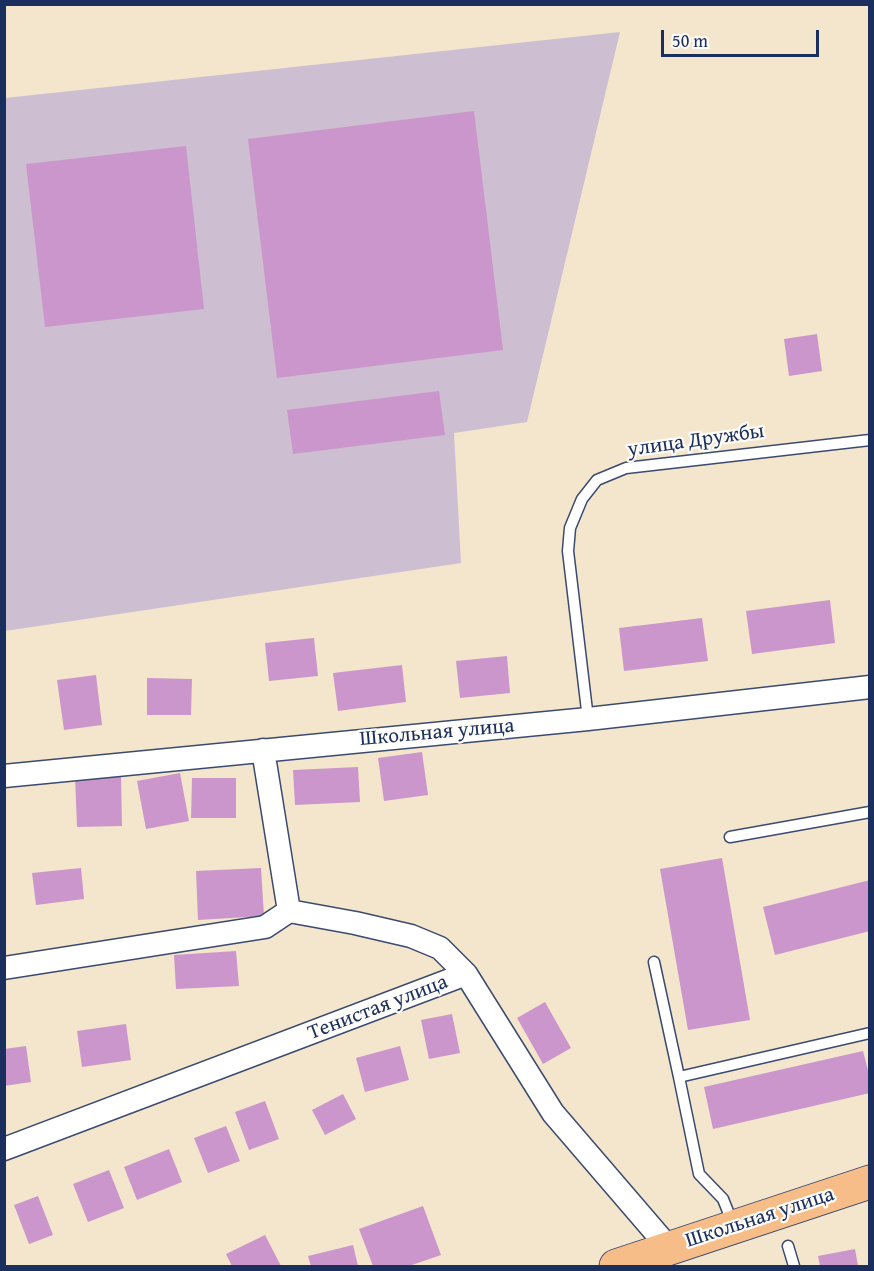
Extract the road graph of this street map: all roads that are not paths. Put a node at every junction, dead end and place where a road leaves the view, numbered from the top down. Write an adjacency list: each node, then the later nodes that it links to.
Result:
1 (870, 440): 3 (lane, улица Дружбы)
2 (870, 687): 3 (street, Школьная улица)
3 (588, 719): 4 (street, Школьная улица)
4 (263, 750): 5 (street, Школьная улица); 8 (street)
5 (4, 776)
6 (870, 812): 7 (lane)
7 (730, 837)
8 (289, 911): 10 (street); 11 (street)
9 (654, 962): 13 (lane)
10 (4, 968)
11 (466, 974): 14 (street, Тенистая улица); 18 (street, Тенистая улица)
12 (870, 1033): 13 (lane)
13 (679, 1077): 16 (lane)
14 (4, 1149)
15 (870, 1182): 16 (main road, Школьная улица)
16 (734, 1227): 18 (main road, Школьная улица)
17 (788, 1246): 20 (lane)
18 (669, 1248): 19 (main road, Школьная улица)
19 (616, 1266)
20 (794, 1266)

